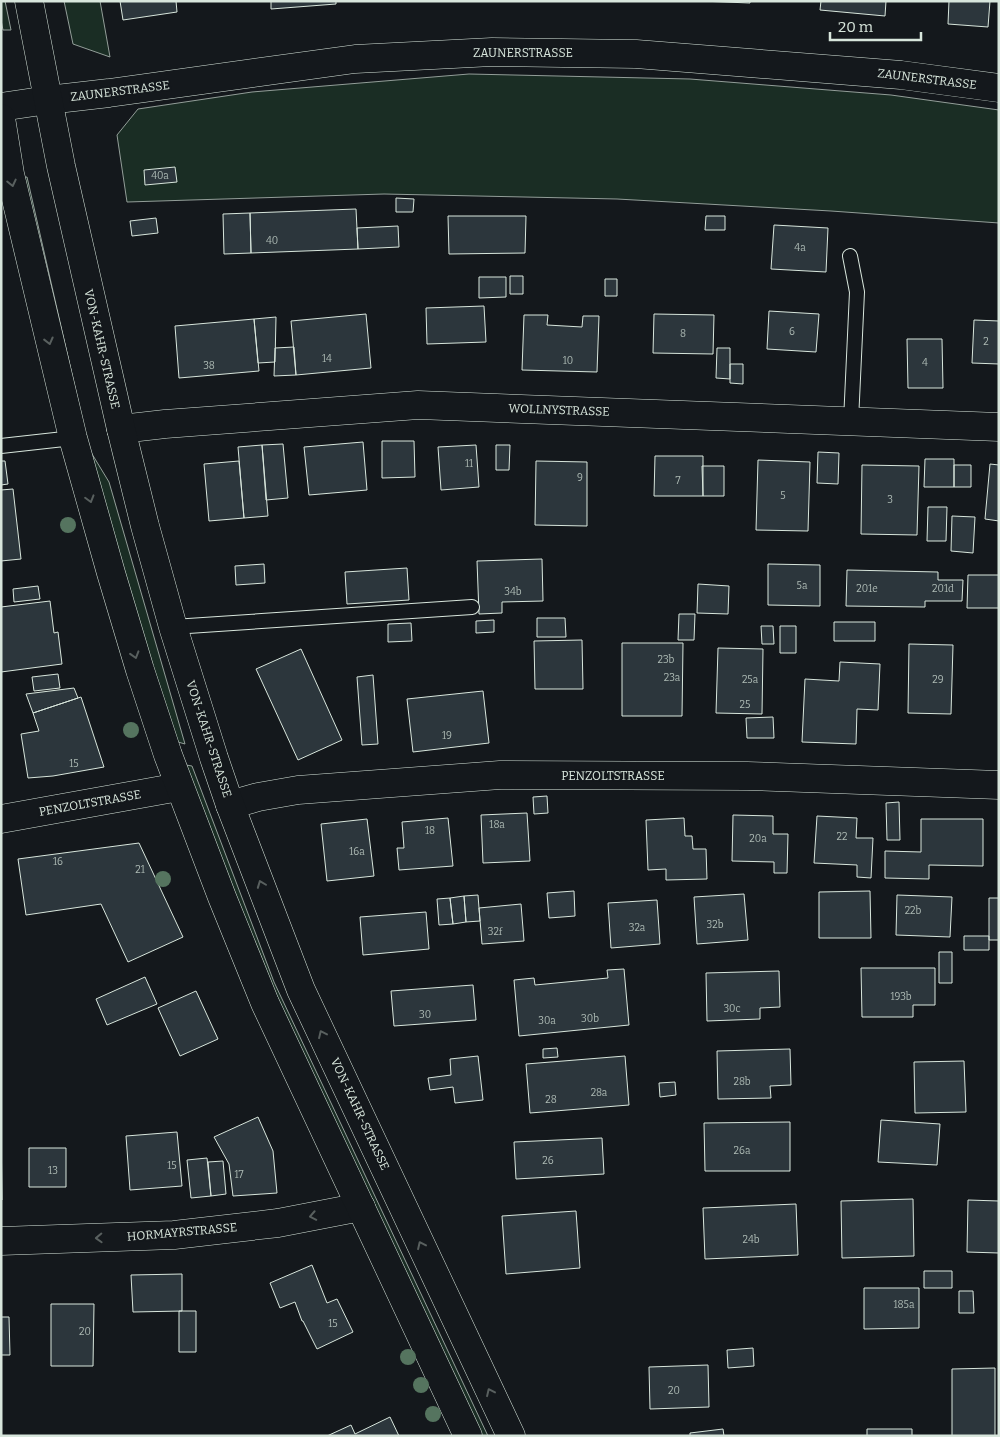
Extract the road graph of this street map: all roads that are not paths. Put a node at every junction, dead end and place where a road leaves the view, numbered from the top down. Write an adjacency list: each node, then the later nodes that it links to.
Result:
1 (29, 1): 3 (street, VON-KAHR-STRASSE)
2 (999, 88): 3 (street, ZAUNERSTRASSE)
3 (48, 100): 4 (street, ZAUNERSTRASSE); 9 (street, VON-KAHR-STRASSE)
4 (1, 107)
5 (1, 118): 10 (street, one-way to 10)
6 (850, 256): 7 (lane)
7 (851, 421): 8 (street, WOLLNYSTRASSE); 9 (street, WOLLNYSTRASSE)
8 (999, 427)
9 (121, 430): 13 (street, VON-KAHR-STRASSE)
10 (73, 438): 11 (lane); 15 (street, one-way to 15)
11 (1, 446)
12 (472, 607): 13 (lane)
13 (173, 627): 16 (street, VON-KAHR-STRASSE)
14 (999, 785): 16 (street, PENZOLTSTRASSE)
15 (179, 787): 17 (street, PENZOLTSTRASSE); 18 (street)
16 (230, 805): 21 (street, VON-KAHR-STRASSE, one-way to 16)
17 (1, 819)
18 (361, 1207): 19 (street, HORMAYRSTRASSE, one-way to 19); 20 (street)
19 (1, 1241)
20 (468, 1436)
21 (511, 1436)

